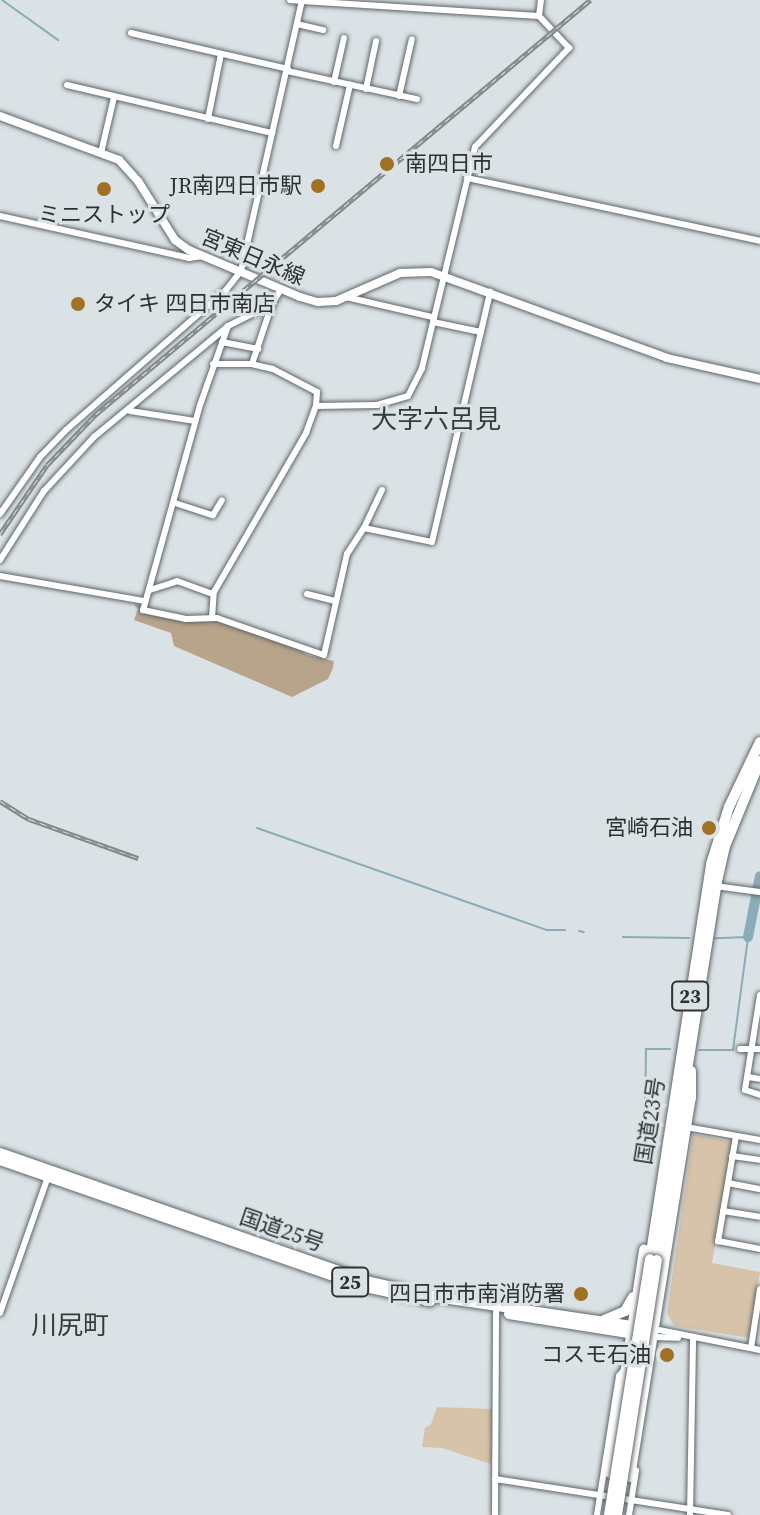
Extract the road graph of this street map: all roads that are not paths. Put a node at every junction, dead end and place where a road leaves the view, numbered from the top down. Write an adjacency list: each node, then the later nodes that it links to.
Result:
1 (290, 0): 3 (street)
2 (541, 0): 4 (street)
3 (302, 1): 4 (street); 5 (street)
4 (539, 16): 25 (street)
5 (297, 24): 6 (street); 12 (street)
6 (323, 30)
7 (131, 33): 11 (street)
8 (344, 38): 13 (street)
9 (412, 39): 17 (street)
10 (376, 41): 16 (street)
11 (221, 54): 12 (street); 21 (street)
12 (287, 70): 13 (street); 22 (street)
13 (334, 82): 15 (street)
14 (67, 85): 18 (street)
15 (350, 85): 16 (street); 23 (street)
16 (366, 89): 17 (street)
17 (399, 96): 19 (street)
18 (114, 97): 21 (street); 24 (street)
19 (417, 99)
20 (0, 116): 24 (main road, 宮東日永線)
21 (208, 119): 22 (street)
22 (272, 133): 29 (street)
23 (336, 146)
24 (101, 153): 28 (main road, 宮東日永線)
25 (467, 178): 27 (street); 30 (street)
26 (0, 216): 28 (street)
27 (760, 241)
28 (203, 256): 29 (main road, 宮東日永線)
29 (241, 271): 31 (main road, 宮東日永線); 49 (street)
30 (443, 275): 32 (main road, 宮東日永線); 33 (main road, 宮東日永線); 35 (street)
31 (281, 289): 33 (main road, 宮東日永線); 34 (street)
32 (490, 292): 37 (street); 42 (main road, 宮東日永線)
33 (346, 297): 35 (street)
34 (272, 304): 36 (street); 39 (street)
35 (432, 319): 37 (street); 43 (street)
36 (228, 326): 38 (street); 44 (street)
37 (481, 332): 50 (street)
38 (222, 342): 39 (street); 40 (street)
39 (258, 349): 41 (street)
40 (213, 364): 41 (street); 45 (street)
41 (252, 364): 43 (street)
42 (760, 379)
43 (316, 406): 54 (street)
44 (130, 411): 45 (street); 51 (street)
45 (195, 421): 48 (street)
46 (382, 490): 50 (street)
47 (222, 500): 48 (street)
48 (175, 503): 53 (street)
49 (0, 514)
50 (364, 528): 57 (street)
51 (0, 560)
52 (0, 576): 56 (street)
53 (150, 590): 54 (street); 56 (street)
54 (213, 594): 58 (street)
55 (307, 594): 57 (street)
56 (144, 601): 58 (street)
57 (336, 601): 58 (street)
58 (212, 618)
59 (760, 742): 61 (highway, 国道23号 / 23)
60 (760, 761): 61 (highway, 国道23号 / 23)
61 (712, 885): 62 (street); 65 (highway, 国道23号 / 23)
62 (760, 892)
63 (760, 995): 64 (street)
64 (759, 1010): 67 (street)
65 (686, 1045): 71 (highway); 84 (highway, 国道23号 / 23); 85 (highway)
66 (740, 1049): 67 (street)
67 (756, 1049): 68 (street)
68 (748, 1077): 69 (street); 70 (street)
69 (760, 1079)
70 (760, 1095)
71 (686, 1127): 72 (street); 92 (highway)
72 (736, 1136): 73 (street); 75 (street)
73 (760, 1140)
74 (0, 1153): 90 (highway, 国道25号 / 25)
75 (732, 1156): 77 (street); 79 (street)
76 (0, 1160): 78 (highway, 国道25号 / 25)
77 (760, 1160)
78 (48, 1177): 88 (highway, 国道25号 / 25); 89 (street)
79 (728, 1183): 80 (street); 81 (street)
80 (760, 1189)
81 (723, 1211): 82 (street); 83 (street)
82 (760, 1217)
83 (760, 1249)
84 (653, 1260): 103 (highway, 国道23号 / 23, bridge); 104 (highway, 国道23号 / 23, bridge)
85 (639, 1287): 90 (highway); 91 (highway)
86 (760, 1289): 87 (street)
87 (758, 1308): 94 (street)
88 (496, 1312): 91 (highway, 国道25号 / 25); 98 (street)
89 (0, 1313)
90 (602, 1320): 91 (highway, 国道25号 / 25)
91 (632, 1330): 92 (highway, 国道25号 / 25); 96 (highway)
92 (653, 1333): 93 (street); 97 (highway)
93 (693, 1338): 94 (street); 101 (street)
94 (751, 1348): 95 (street)
95 (760, 1350)
96 (627, 1363): 99 (street); 103 (highway, bridge)
97 (647, 1369): 100 (street); 105 (highway)
98 (495, 1479): 99 (street); 102 (street)
99 (600, 1497): 100 (street); 103 (street)
100 (631, 1501): 101 (street); 105 (street)
101 (690, 1512): 106 (street)
102 (495, 1515)
103 (603, 1515)
104 (617, 1515)
105 (626, 1515)
106 (728, 1515)

